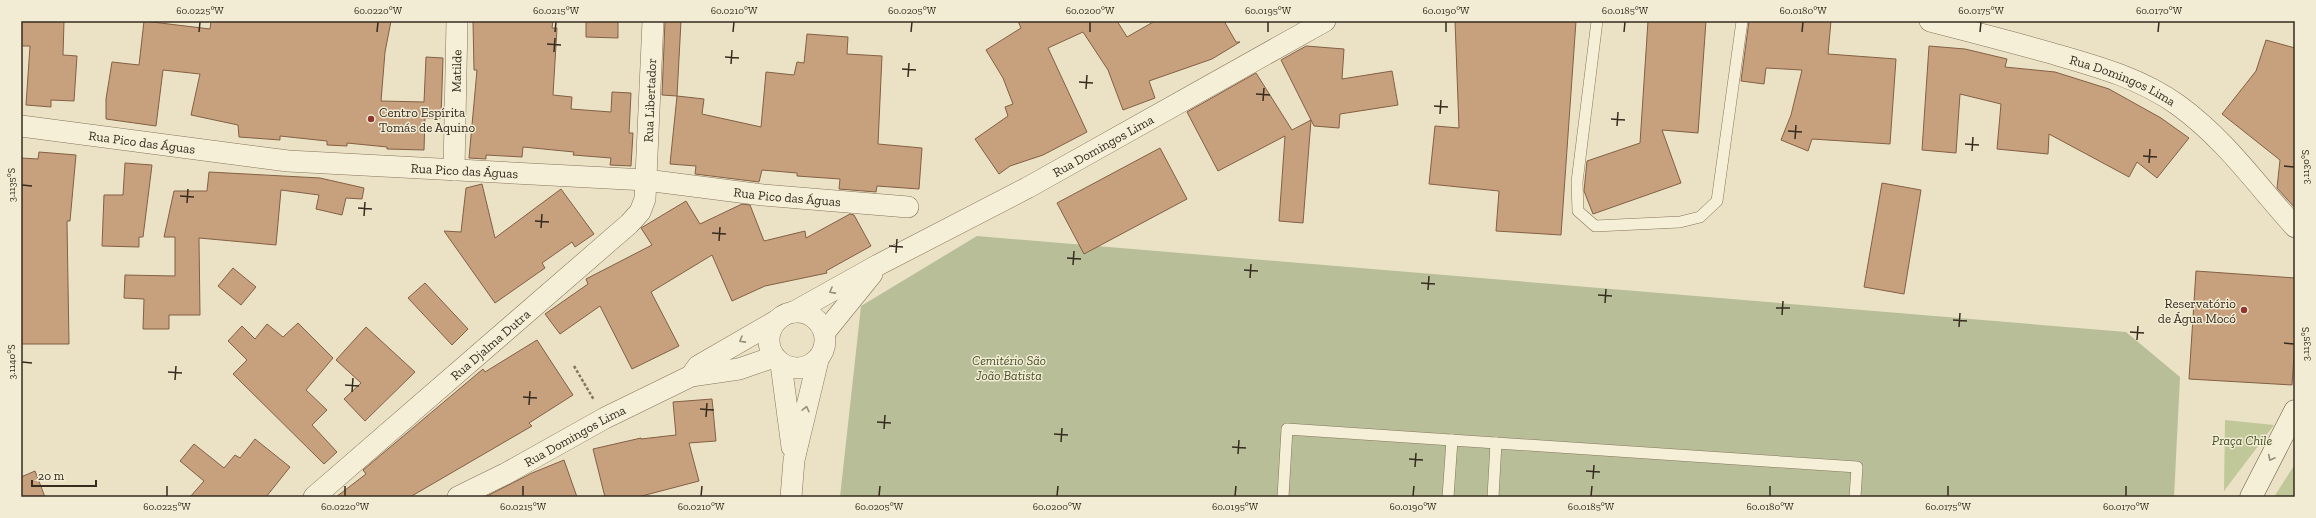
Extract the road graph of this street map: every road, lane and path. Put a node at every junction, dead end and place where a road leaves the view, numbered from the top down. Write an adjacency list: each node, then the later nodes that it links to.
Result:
1 (457, 21): 8 (street, Matilde)
2 (653, 21): 9 (street, Rua Libertador)
3 (1325, 21): 15 (street, Rua Domingos Lima)
4 (1597, 21): 5 (lane)
5 (1742, 21)
6 (1930, 21): 10 (street, Rua Domingos Lima)
7 (21, 126): 8 (street, Rua Pico das Águas)
8 (454, 170): 9 (street, Rua Pico das Águas)
9 (646, 180): 11 (street, Rua Pico das Águas); 27 (street, Rua Djalma Dutra)
10 (2276, 206): 12 (street, Rua Domingos Lima); 13 (street, Rua Domingos Lima); 14 (street, Rua Domingos Lima)
11 (908, 207)
12 (2295, 219)
13 (2295, 227)
14 (2295, 243)
15 (878, 265): 16 (street, Rua Domingos Lima, one-way to 16); 17 (street, Rua Domingos Lima)
16 (785, 317): 17 (street); 19 (street); 21 (street, Rua Domingos Lima, one-way to 21)
17 (824, 332): 18 (street)
18 (818, 360): 19 (street); 26 (street, one-way to 18)
19 (778, 361): 21 (street, Rua Domingos Lima); 26 (street)
20 (574, 366): 23 (path)
21 (692, 376): 23 (street, Rua Domingos Lima)
22 (2295, 411): 34 (main road, one-way to 34)
23 (605, 418): 28 (street, Rua Domingos Lima)
24 (1452, 440): 25 (lane); 30 (lane); 31 (lane)
25 (1496, 443): 32 (lane); 33 (lane)
26 (794, 460): 29 (street)
27 (314, 497)
28 (458, 497)
29 (791, 497)
30 (1283, 497)
31 (1448, 497)
32 (1493, 497)
33 (1855, 497)
34 (2251, 497)

